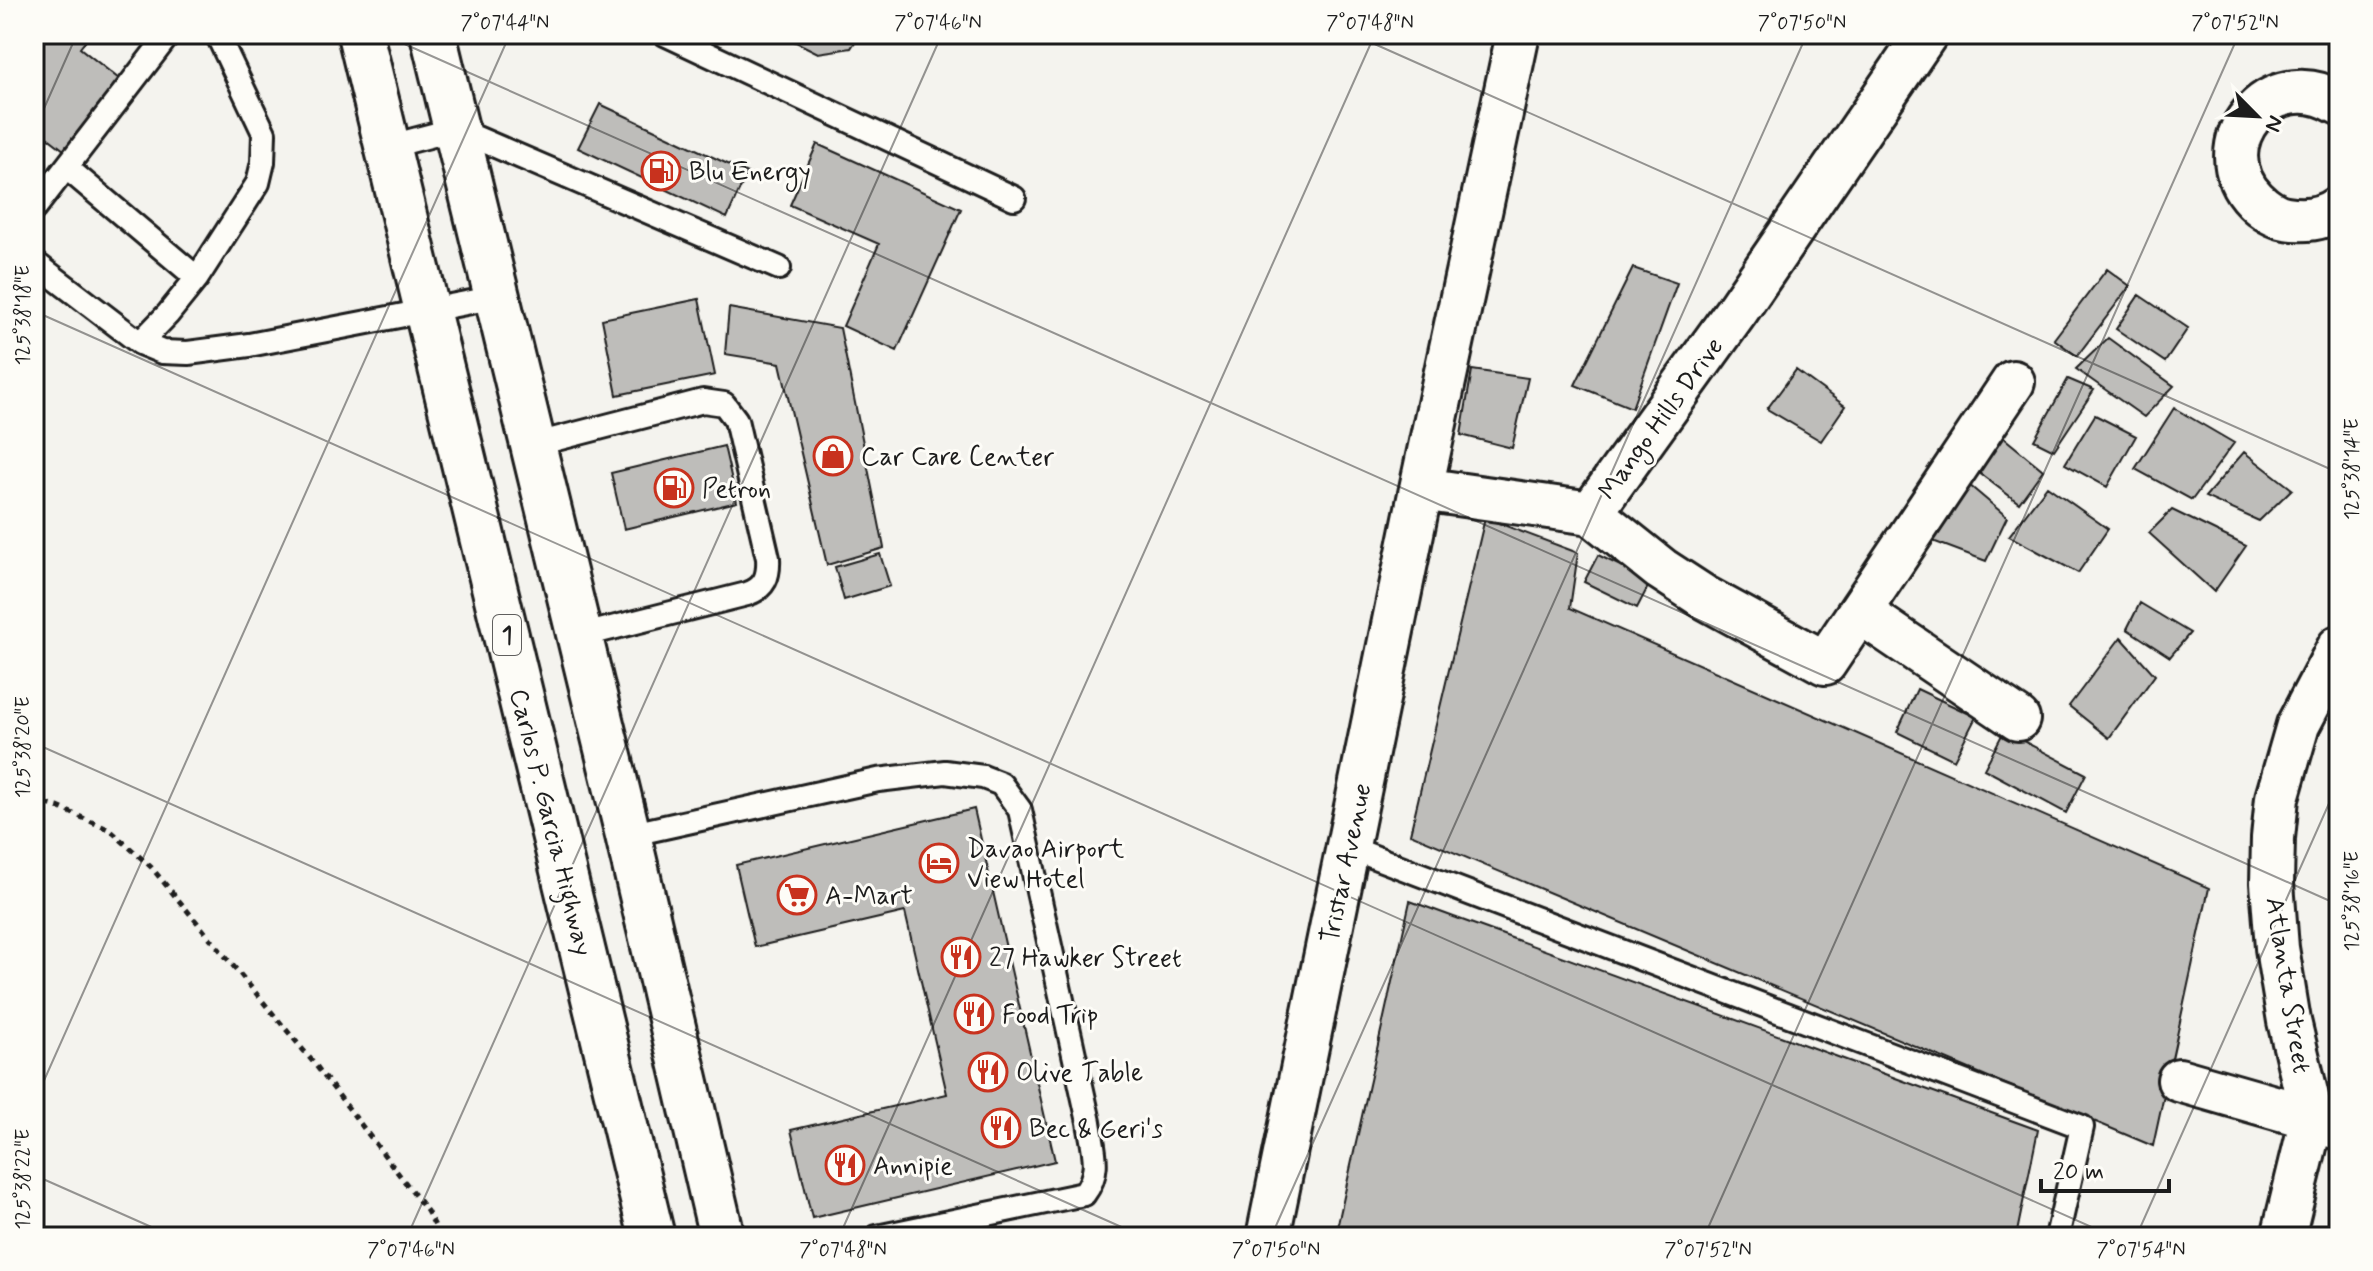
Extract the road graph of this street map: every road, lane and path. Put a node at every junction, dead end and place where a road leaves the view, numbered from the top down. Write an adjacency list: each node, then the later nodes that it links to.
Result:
1 (169, 34): 11 (lane)
2 (217, 34): 17 (lane)
3 (360, 34): 10 (highway, Carlos P. Garcia Highway / 1)
4 (433, 34): 9 (highway)
5 (665, 34): 12 (lane)
6 (1518, 34): 23 (street)
7 (1926, 34): 24 (street, Mango Hills Drive)
8 (2339, 103): 13 (street)
9 (456, 129): 10 (lane); 16 (lane); 18 (highway)
10 (387, 147): 19 (highway, Carlos P. Garcia Highway / 1)
11 (67, 168): 14 (lane); 17 (lane)
12 (1014, 198)
13 (2339, 207)
14 (34, 209)
15 (34, 262): 20 (lane)
16 (779, 268)
17 (197, 278): 20 (lane)
18 (497, 297): 19 (lane); 22 (highway)
19 (428, 310): 20 (lane); 33 (highway, Carlos P. Garcia Highway / 1)
20 (140, 343)
21 (2013, 382): 25 (street)
22 (533, 445): 26 (highway); 26 (lane)
23 (1421, 489): 24 (street, Mango Hills Drive); 31 (street, Tristar Avenue)
24 (1591, 513): 25 (street)
25 (1860, 612): 28 (street)
26 (580, 636): 30 (highway)
27 (2339, 647): 35 (street, Atlanta Street)
28 (2018, 719)
29 (34, 801): 36 (path)
30 (628, 835): 32 (highway); 39 (lane)
31 (1348, 847): 40 (street, Tristar Avenue); 41 (lane)
32 (678, 1046): 33 (highway); 38 (highway)
33 (610, 1063): 37 (highway, Carlos P. Garcia Highway / 1)
34 (2179, 1080): 35 (street)
35 (2326, 1124): 42 (street, Atlanta Street)
36 (441, 1237)
37 (652, 1237)
38 (722, 1237)
39 (877, 1237)
40 (1268, 1237)
41 (2057, 1237)
42 (2283, 1237)

